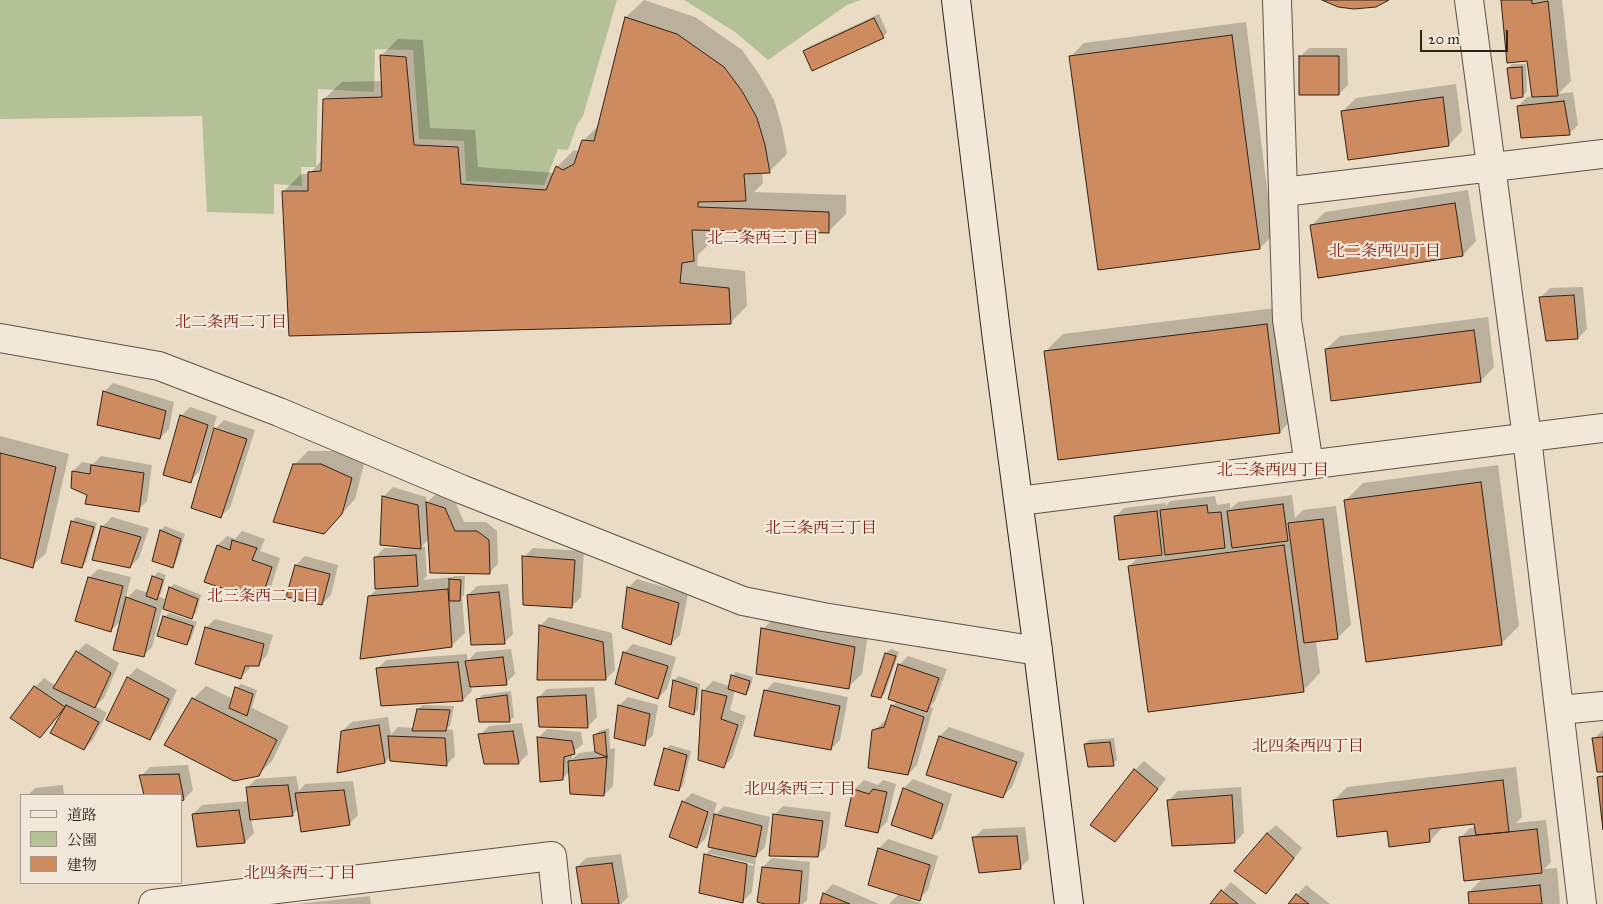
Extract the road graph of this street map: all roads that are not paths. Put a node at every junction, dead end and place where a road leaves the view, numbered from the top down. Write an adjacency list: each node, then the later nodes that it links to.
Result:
1 (956, 0): 11 (street)
2 (1277, 0): 6 (street)
3 (1469, 0): 5 (street)
4 (1603, 154): 5 (street)
5 (1492, 167): 6 (street); 9 (street)
6 (1283, 192): 10 (street)
7 (0, 338): 12 (street)
8 (1603, 428): 9 (street)
9 (1528, 438): 10 (street); 14 (street)
10 (1310, 464): 11 (street)
11 (1019, 501): 12 (street)
12 (1038, 651): 17 (street)
13 (1603, 706): 14 (street)
14 (1559, 710): 18 (street)
15 (153, 904): 16 (street)
16 (556, 904)
17 (1069, 904)
18 (1582, 904)

